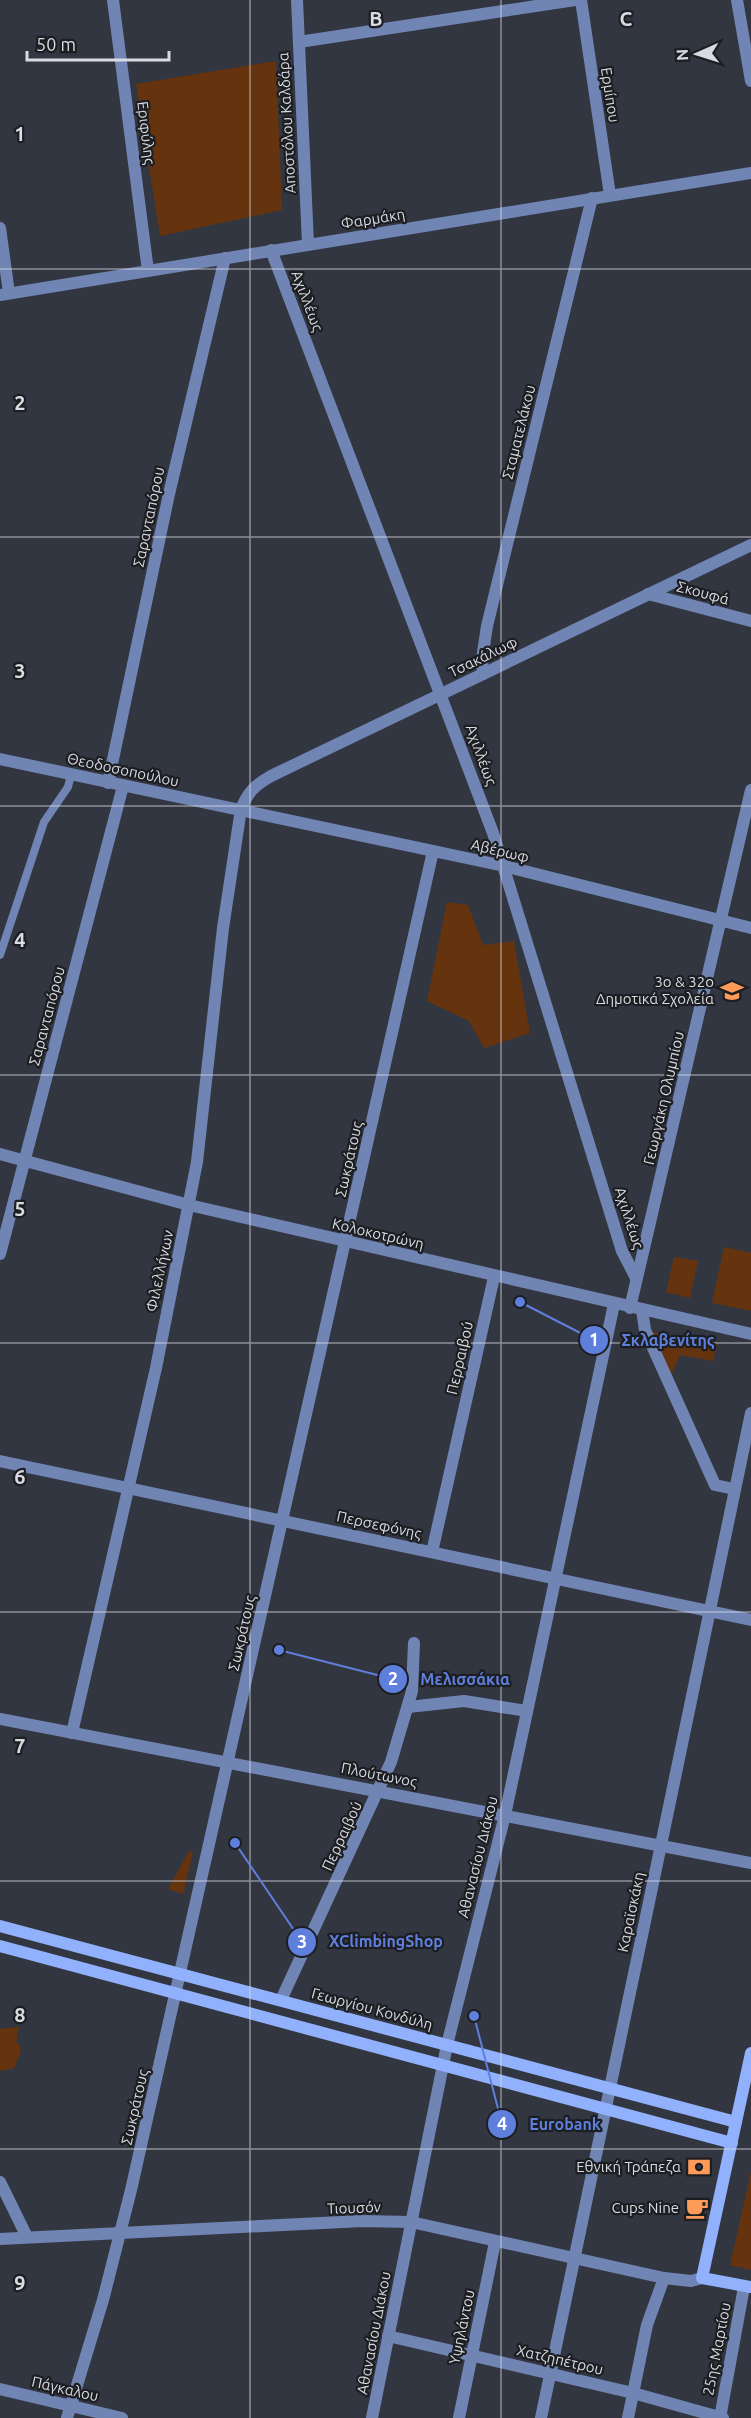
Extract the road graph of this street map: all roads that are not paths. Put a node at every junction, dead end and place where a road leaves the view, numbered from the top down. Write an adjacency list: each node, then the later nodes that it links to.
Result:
1 (113, 0): 15 (street, Εριφύλης)
2 (297, 0): 6 (street, Αποστόλου Καλδάρα)
3 (575, 0): 6 (street)
4 (581, 0): 9 (street, Ερμίπου)
5 (737, 0): 7 (street)
6 (299, 42): 12 (street, Αποστόλου Καλδάρα)
7 (751, 81)
8 (751, 173): 9 (street, Φαρμάκη)
9 (610, 195): 10 (street, Φαρμάκη)
10 (592, 198): 12 (street, Φαρμάκη); 20 (street, Σταματελάκου)
11 (0, 228): 16 (street)
12 (308, 244): 13 (street, Φαρμάκη)
13 (271, 250): 14 (street, Φαρμάκη); 21 (street, Αχιλλέως)
14 (225, 258): 15 (street, Φαρμάκη); 24 (street, Σαρανταπόρου)
15 (148, 271): 16 (street, Φαρμάκη)
16 (5, 294)
17 (751, 545): 18 (street, Τσακάλωφ)
18 (648, 594): 19 (street, Σκουφά); 20 (street, Τσακάλωφ)
19 (751, 621)
20 (483, 674): 21 (street, Τσακάλωφ)
21 (442, 694): 27 (street, Τσακάλωφ); 29 (street, Αχιλλέως)
22 (0, 759): 23 (street, Θεοδοσοπούλου)
23 (71, 775): 24 (street, Θεοδοσοπούλου); 32 (lane)
24 (108, 783): 25 (street, Θεοδοσοπούλου)
25 (123, 786): 27 (street, Θεοδοσοπούλου); 34 (street, Σαρανταπόρου)
26 (750, 797): 30 (street, Γεωργάκη Ολυμπίου)
27 (241, 809): 28 (street, Αβέρωφ); 35 (street, Φιλελλήνων)
28 (433, 851): 29 (street, Αβέρωφ); 36 (street, Σωκράτους)
29 (504, 867): 30 (street, Αβέρωφ); 39 (street, Αχιλλέως)
30 (722, 920): 31 (street, Αβέρωφ); 39 (street, Γεωργάκη Ολυμπίου)
31 (751, 928)
32 (0, 955)
33 (0, 1154): 34 (street, Κολοκοτρώνη)
34 (25, 1161): 35 (street, Κολοκοτρώνη); 37 (street, Σαρανταπόρου)
35 (189, 1205): 36 (street, Κολοκοτρώνη); 45 (street, Φιλελλήνων)
36 (346, 1242): 38 (street, Κολοκοτρώνη); 47 (street, Σωκράτους)
37 (0, 1254)
38 (494, 1277): 40 (street, Κολοκοτρώνη); 48 (street, Περραιβού)
39 (636, 1278): 41 (street, Γεωργάκη Ολυμπίου)
40 (614, 1304): 41 (street, Κολοκοτρώνη); 49 (street, Αθανασίου Διάκου)
41 (636, 1309): 42 (street, Κολοκοτρώνη); 46 (street)
42 (751, 1334)
43 (751, 1413): 46 (street, Καραϊσκάκη)
44 (0, 1461): 45 (street, Περσεφόνης)
45 (128, 1488): 47 (street, Περσεφόνης); 56 (street, Φιλελλήνων)
46 (734, 1489): 50 (street, Καραϊσκάκη)
47 (283, 1521): 48 (street, Περσεφόνης); 57 (street, Σωκράτους)
48 (432, 1552): 49 (street, Περσεφόνης)
49 (554, 1578): 50 (street, Περσεφόνης); 54 (street, Αθανασίου Διάκου)
50 (710, 1611): 51 (street, Περσεφόνης); 60 (street, Καραϊσκάκη)
51 (751, 1620)
52 (414, 1643): 53 (street, Περραιβού)
53 (408, 1707): 54 (street); 58 (street, Περραιβού)
54 (527, 1711): 59 (street, Αθανασίου Διάκου)
55 (0, 1719): 56 (street, Πλούτωνος)
56 (72, 1733): 57 (street, Πλούτωνος)
57 (228, 1763): 58 (street, Πλούτωνος); 64 (street, Σωκράτους)
58 (380, 1790): 59 (street, Πλούτωνος); 66 (street, Περραιβού)
59 (505, 1815): 60 (street, Πλούτωνος); 67 (street, Αθανασίου Διάκου)
60 (661, 1845): 61 (street, Πλούτωνος); 70 (street, Καραϊσκάκη)
61 (751, 1863)
62 (0, 1926): 64 (main road, Γεωργίου Κονδύλη)
63 (0, 1946): 65 (main road)
64 (180, 1974): 65 (street, Σωκράτους); 66 (main road, Γεωργίου Κονδύλη)
65 (176, 1993): 69 (main road); 76 (street, Σωκράτους)
66 (281, 2000): 67 (main road, Γεωργίου Κονδύλη)
67 (447, 2045): 69 (street, Αθανασίου Διάκου); 70 (main road, Γεωργίου Κονδύλη)
68 (751, 2053): 72 (main road)
69 (443, 2065): 71 (main road); 75 (street, Αθανασίου Διάκου)
70 (610, 2088): 71 (street, Καραϊσκάκη); 72 (main road, Γεωργίου Κονδύλη)
71 (606, 2109): 73 (main road); 80 (street, Καραϊσκάκη)
72 (736, 2122): 73 (main road)
73 (732, 2143): 82 (main road)
74 (0, 2182): 77 (street)
75 (411, 2222): 76 (street, Τιουσόν); 79 (street, Τιουσόν); 84 (street, Αθανασίου Διάκου)
76 (121, 2232): 77 (street, Τιουσόν); 89 (street, Σωκράτους)
77 (27, 2237): 78 (street, Τιουσόν)
78 (0, 2239)
79 (495, 2242): 80 (street, Τιουσόν); 85 (street, Υψηλάντου)
80 (574, 2259): 81 (street, Τιουσόν); 86 (street, Καραϊσκάκη)
81 (664, 2278): 82 (street, Τιουσόν); 88 (street)
82 (702, 2278): 83 (main road)
83 (748, 2287): 95 (street, 25ης Μαρτίου)
84 (388, 2336): 85 (street, Χατζηπέτρου); 91 (street, Αθανασίου Διάκου)
85 (472, 2355): 86 (street, Χατζηπέτρου); 92 (street, Υψηλάντου)
86 (550, 2373): 88 (street, Χατζηπέτρου); 93 (street, Καραϊσκάκη)
87 (0, 2389): 89 (street, Πάγκαλου)
88 (633, 2393): 94 (street); 95 (street, Χατζηπέτρου)
89 (69, 2412): 90 (street, Πάγκαλου)
90 (122, 2418)
91 (372, 2418)
92 (459, 2418)
93 (541, 2418)
94 (628, 2418)
95 (721, 2418)

